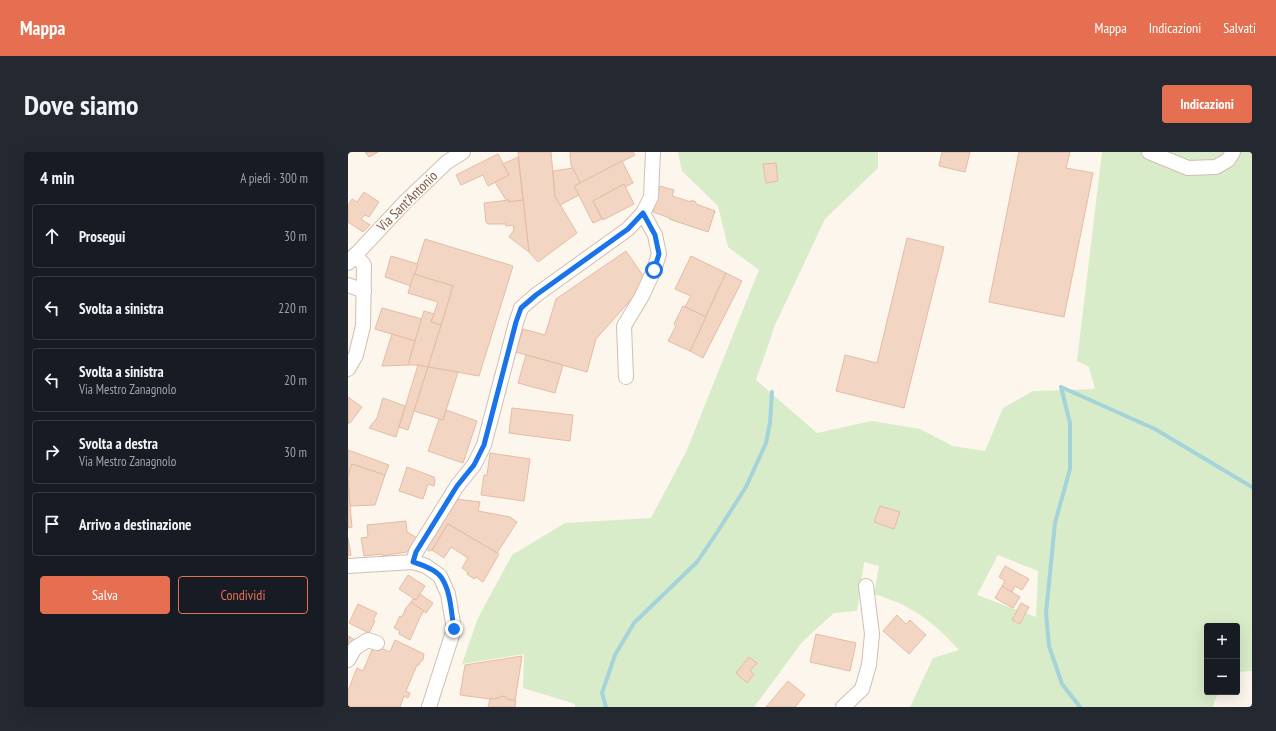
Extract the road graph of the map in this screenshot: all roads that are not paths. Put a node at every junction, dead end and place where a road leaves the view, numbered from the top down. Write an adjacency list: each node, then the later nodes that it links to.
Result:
1 (463, 152): 6 (street, Via Sant'Antonio)
2 (653, 152): 5 (street)
3 (1149, 152): 4 (street)
4 (1233, 152)
5 (643, 213): 10 (street); 11 (street)
6 (352, 259): 8 (street, Via Sant'Antonio)
7 (348, 285): 8 (street)
8 (364, 291): 9 (street, Via Sant'Antonio)
9 (348, 369)
10 (626, 377)
11 (413, 562): 12 (street); 16 (street)
12 (348, 566)
13 (866, 586): 17 (street)
14 (377, 643): 15 (street)
15 (348, 660)
16 (429, 707)
17 (843, 707)

